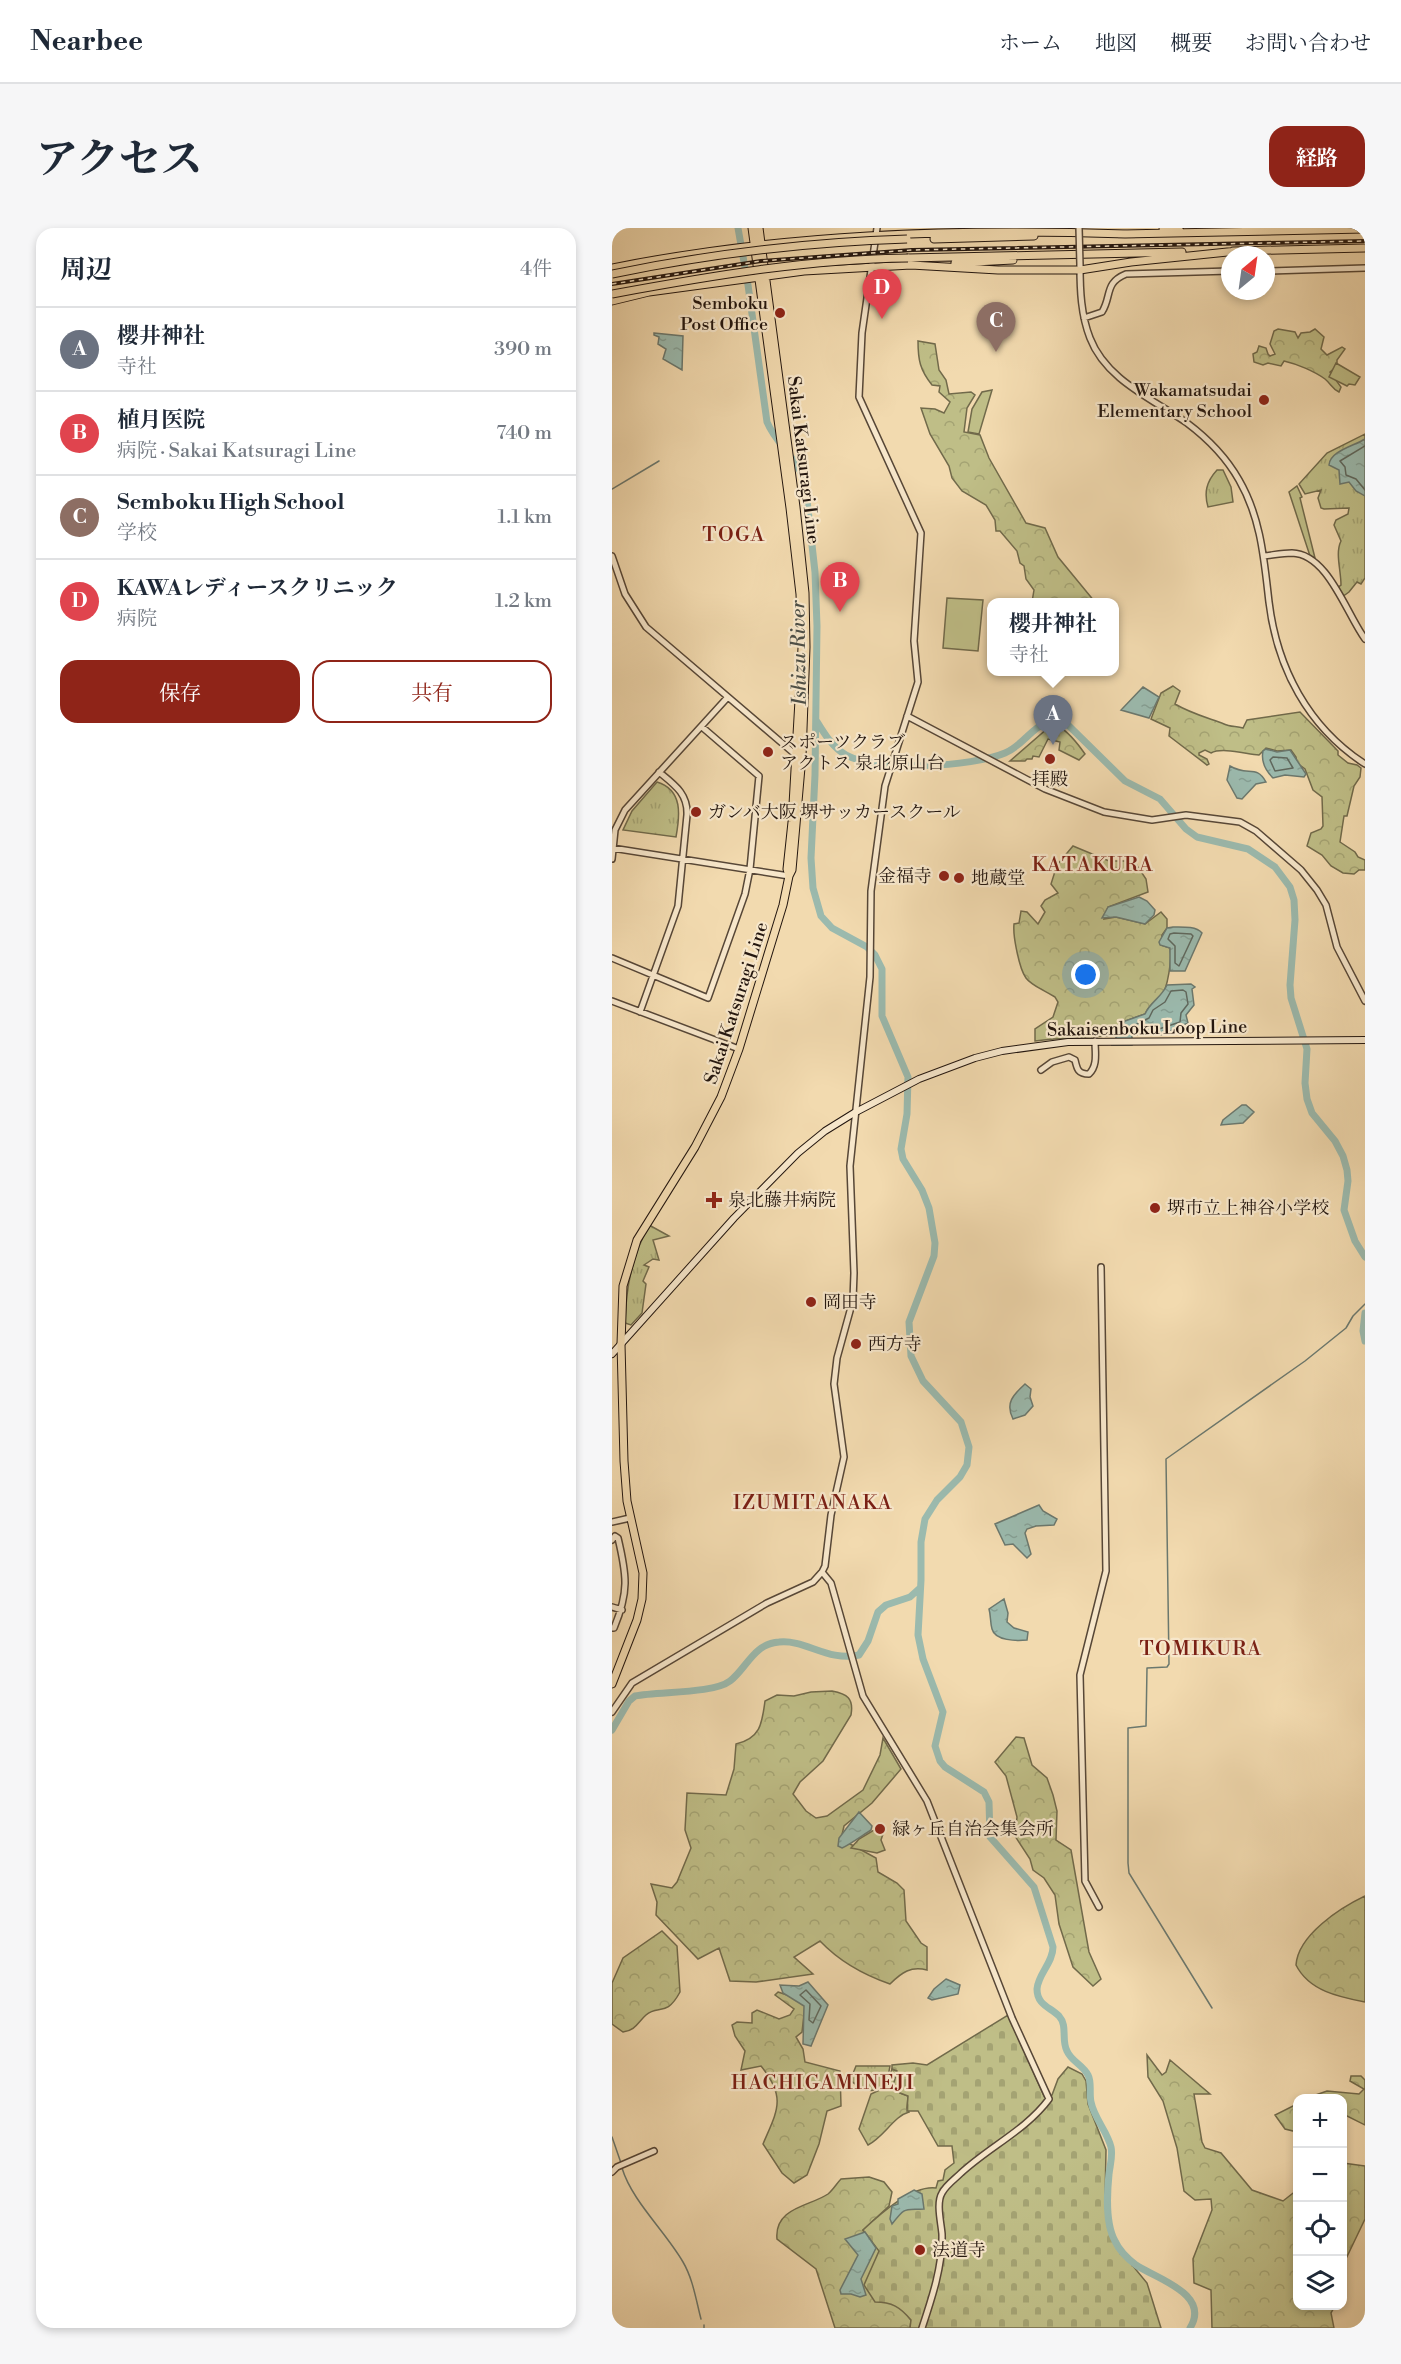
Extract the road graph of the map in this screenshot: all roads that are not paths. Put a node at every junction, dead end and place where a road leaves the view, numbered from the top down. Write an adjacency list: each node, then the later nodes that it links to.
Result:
1 (752, 228): 11 (main road, Sakai Katsuragi Line)
2 (759, 228): 11 (main road, Sakai Katsuragi Line)
3 (973, 228): 9 (main road)
4 (1079, 228): 18 (street, bridge)
5 (1163, 228): 7 (main road)
6 (1365, 229): 7 (main road)
7 (1264, 231): 10 (main road)
8 (877, 232): 9 (main road); 11 (main road); 17 (street)
9 (920, 234): 10 (main road)
10 (1126, 234): 23 (main road, bridge)
11 (755, 244): 19 (main road); 24 (main road, Sakai Katsuragi Line)
12 (1365, 248): 13 (main road)
13 (1275, 250)
14 (1221, 251): 16 (main road)
15 (1221, 253): 18 (main road)
16 (910, 262): 17 (main road); 18 (main road); 25 (main road, bridge)
17 (871, 267): 24 (main road); 32 (street)
18 (1080, 267): 27 (street)
19 (612, 268)
20 (1365, 268): 22 (street)
21 (1221, 271): 27 (street)
22 (1275, 271)
23 (612, 274)
24 (760, 276): 26 (main road); 34 (main road, Sakai Katsuragi Line); 34 (main road, Sakai Katsuragi Line)
25 (612, 294)
26 (612, 302)
27 (1084, 318): 28 (street)
28 (1264, 555): 30 (street); 35 (street)
29 (612, 556): 31 (street)
30 (1365, 639)
31 (727, 698): 33 (street); 34 (street)
32 (908, 716): 45 (street); 51 (street)
33 (702, 727): 36 (street); 40 (street)
34 (799, 756): 41 (main road, Sakai Katsuragi Line)
35 (1365, 764)
36 (659, 772): 37 (street); 39 (street)
37 (613, 848): 38 (street); 39 (street)
38 (612, 859)
39 (683, 859): 40 (street); 43 (street)
40 (750, 869): 41 (street); 43 (street)
41 (789, 876): 49 (main road, Sakai Katsuragi Line)
42 (612, 958): 43 (street)
43 (654, 975): 46 (street)
44 (612, 1001): 46 (street)
45 (1365, 1001)
46 (640, 1012): 49 (street)
47 (1365, 1040): 48 (main road, Sakaisenboku Loop Line)
48 (1097, 1041): 50 (street); 51 (main road, Sakaisenboku Loop Line)
49 (739, 1049): 53 (main road, Sakai Katsuragi Line)
50 (1041, 1070)
51 (854, 1113): 53 (main road, Sakaisenboku Loop Line); 58 (street)
52 (1101, 1267): 64 (street)
53 (621, 1344): 54 (main road, Sakaisenboku Loop Line); 55 (main road, Sakai Katsuragi Line)
54 (612, 1354)
55 (630, 1518): 56 (street); 62 (main road, Sakai Katsuragi Line)
56 (612, 1522)
57 (612, 1540): 60 (street)
58 (822, 1572): 63 (street); 67 (street)
59 (612, 1607): 60 (street)
60 (622, 1610): 61 (street)
61 (612, 1628)
62 (612, 1683)
63 (612, 1712)
64 (1099, 1907)
65 (654, 2151): 66 (street)
66 (612, 2172)
67 (922, 2328)

